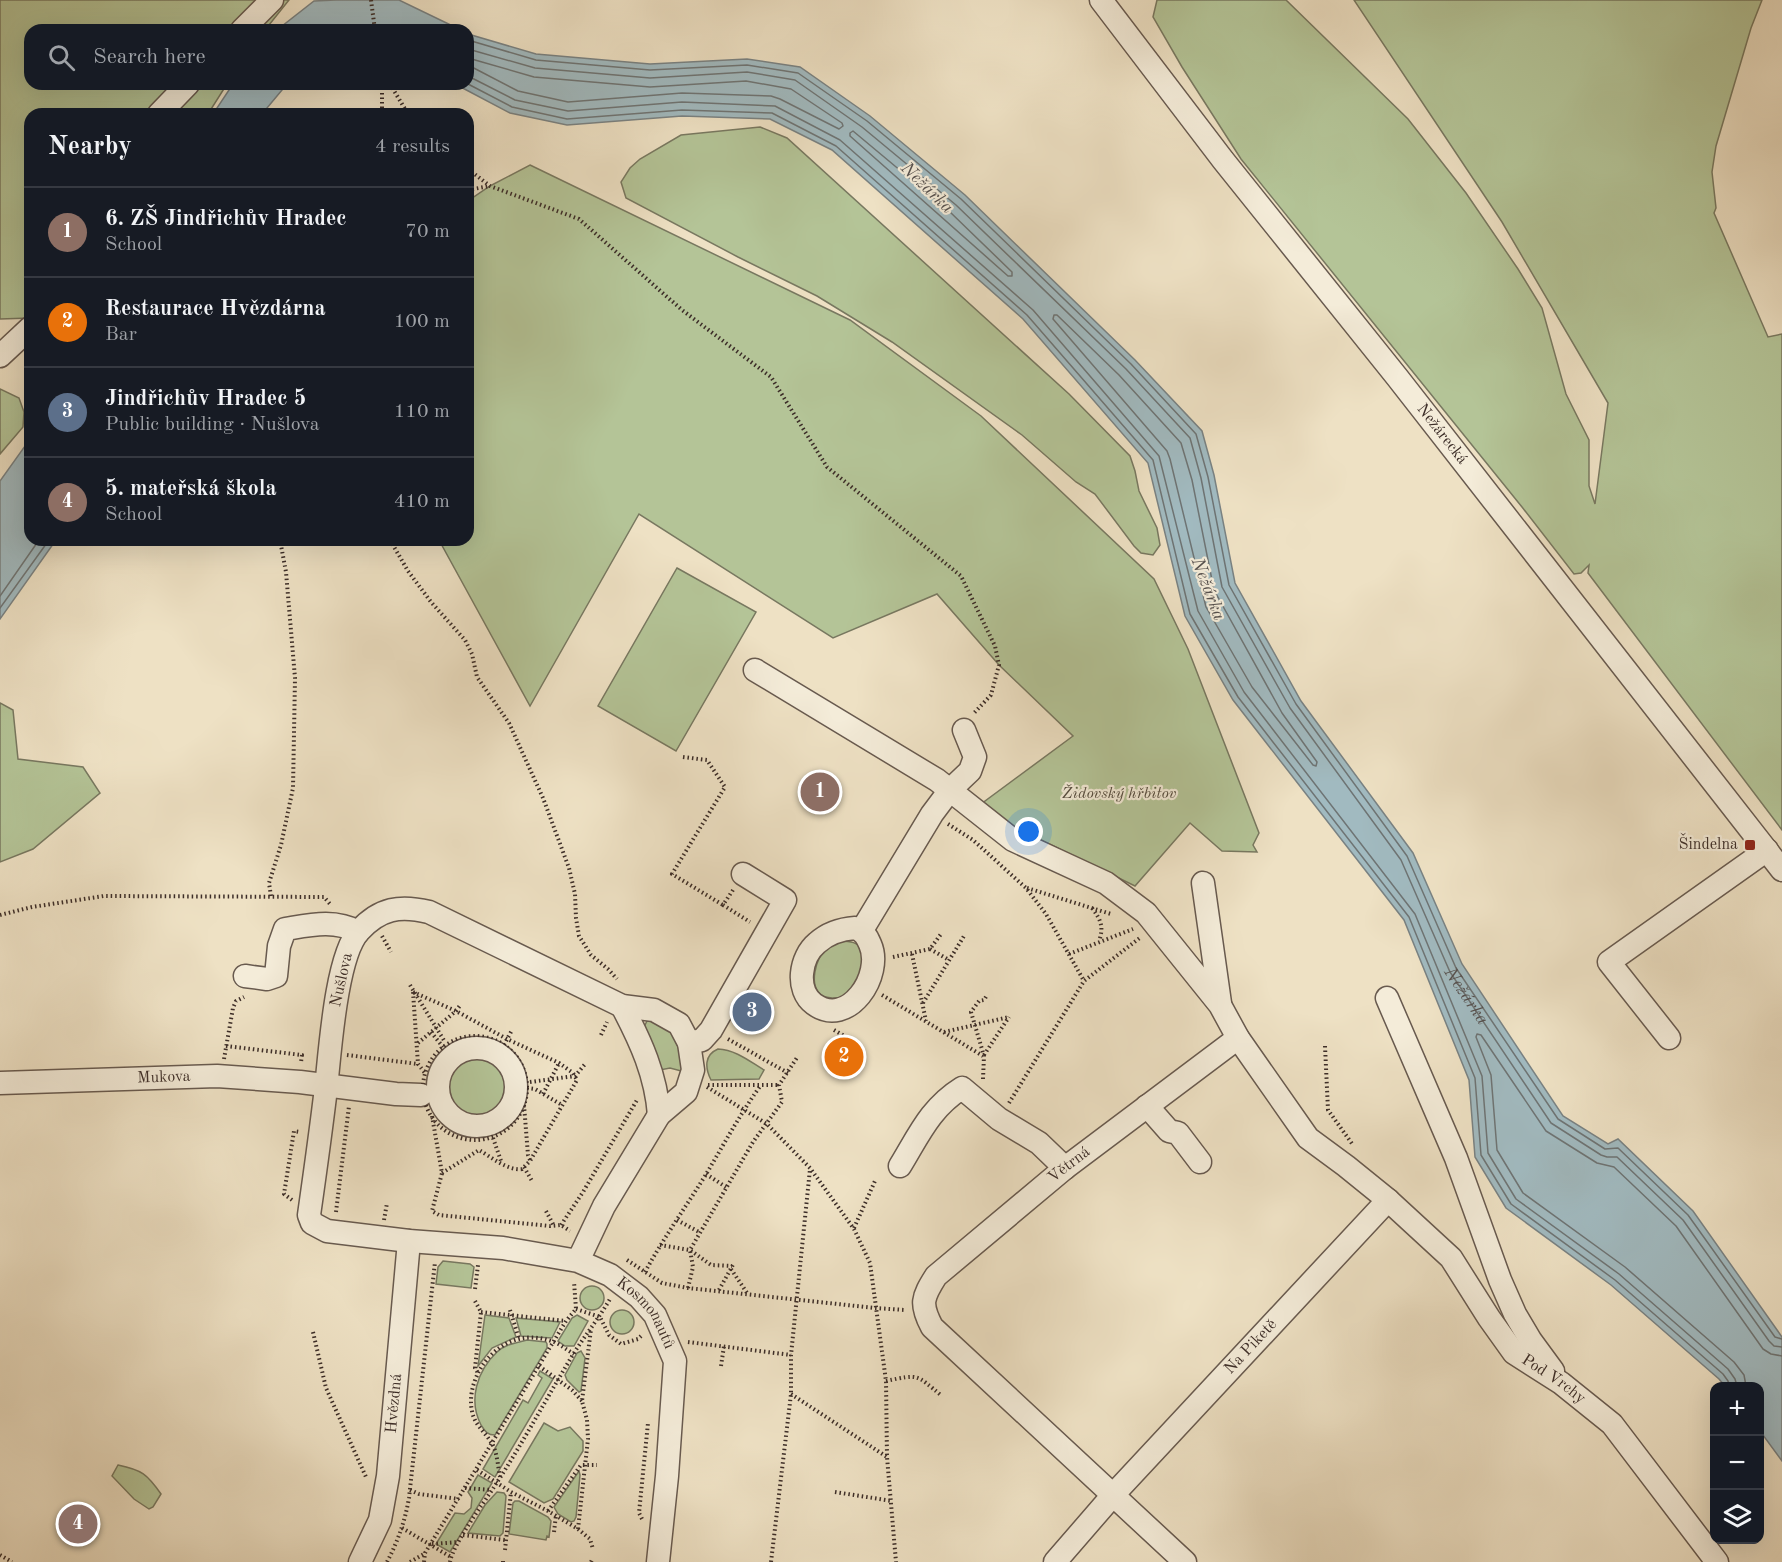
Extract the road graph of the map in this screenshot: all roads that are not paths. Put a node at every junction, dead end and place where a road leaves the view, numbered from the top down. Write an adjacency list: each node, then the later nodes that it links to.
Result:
1 (272, 0): 3 (street)
2 (1101, 0): 11 (street, Nežárecká)
3 (248, 24)
4 (182, 90): 5 (street)
5 (165, 108)
6 (24, 334): 7 (street)
7 (0, 356)
8 (755, 670): 10 (street)
9 (964, 730): 10 (street)
10 (950, 790): 16 (street); 19 (street)
11 (1767, 850): 12 (street, Nežárecká); 22 (street)
12 (1782, 870)
13 (743, 874): 23 (street)
14 (1203, 883): 19 (street)
15 (358, 929): 17 (street); 20 (street, Nušlova); 25 (street, Nušlova)
16 (862, 930): 16 (street)
17 (253, 977)
18 (1387, 998): 35 (street)
19 (1220, 1005): 21 (street, Pod Vrchy)
20 (616, 1011): 23 (street, Nušlova); 28 (street)
21 (1238, 1038): 27 (street, Větrná); 32 (street, Pod Vrchy)
22 (1669, 1038)
23 (689, 1043): 28 (street)
24 (0, 1083): 25 (street, Mukova)
25 (326, 1086): 26 (street, Mukova); 33 (street, Nušlova)
26 (429, 1095): 26 (street)
27 (1147, 1106): 29 (street); 31 (street, Větrná)
28 (659, 1115): 34 (street)
29 (1200, 1162)
30 (900, 1166): 31 (street)
31 (1065, 1168): 36 (street, Větrná)
32 (1388, 1200): 35 (street, Pod Vrchy); 36 (street, Na Piketě)
33 (409, 1241): 34 (street, Kosmonautů); 37 (street, Hvězdná)
34 (576, 1268): 38 (street, Kosmonautů)
35 (1561, 1383): 41 (street, Pod Vrchy)
36 (1113, 1495): 39 (street, Na Piketě); 40 (street)
37 (360, 1562)
38 (658, 1562)
39 (1055, 1562)
40 (1185, 1562)
41 (1717, 1562)

